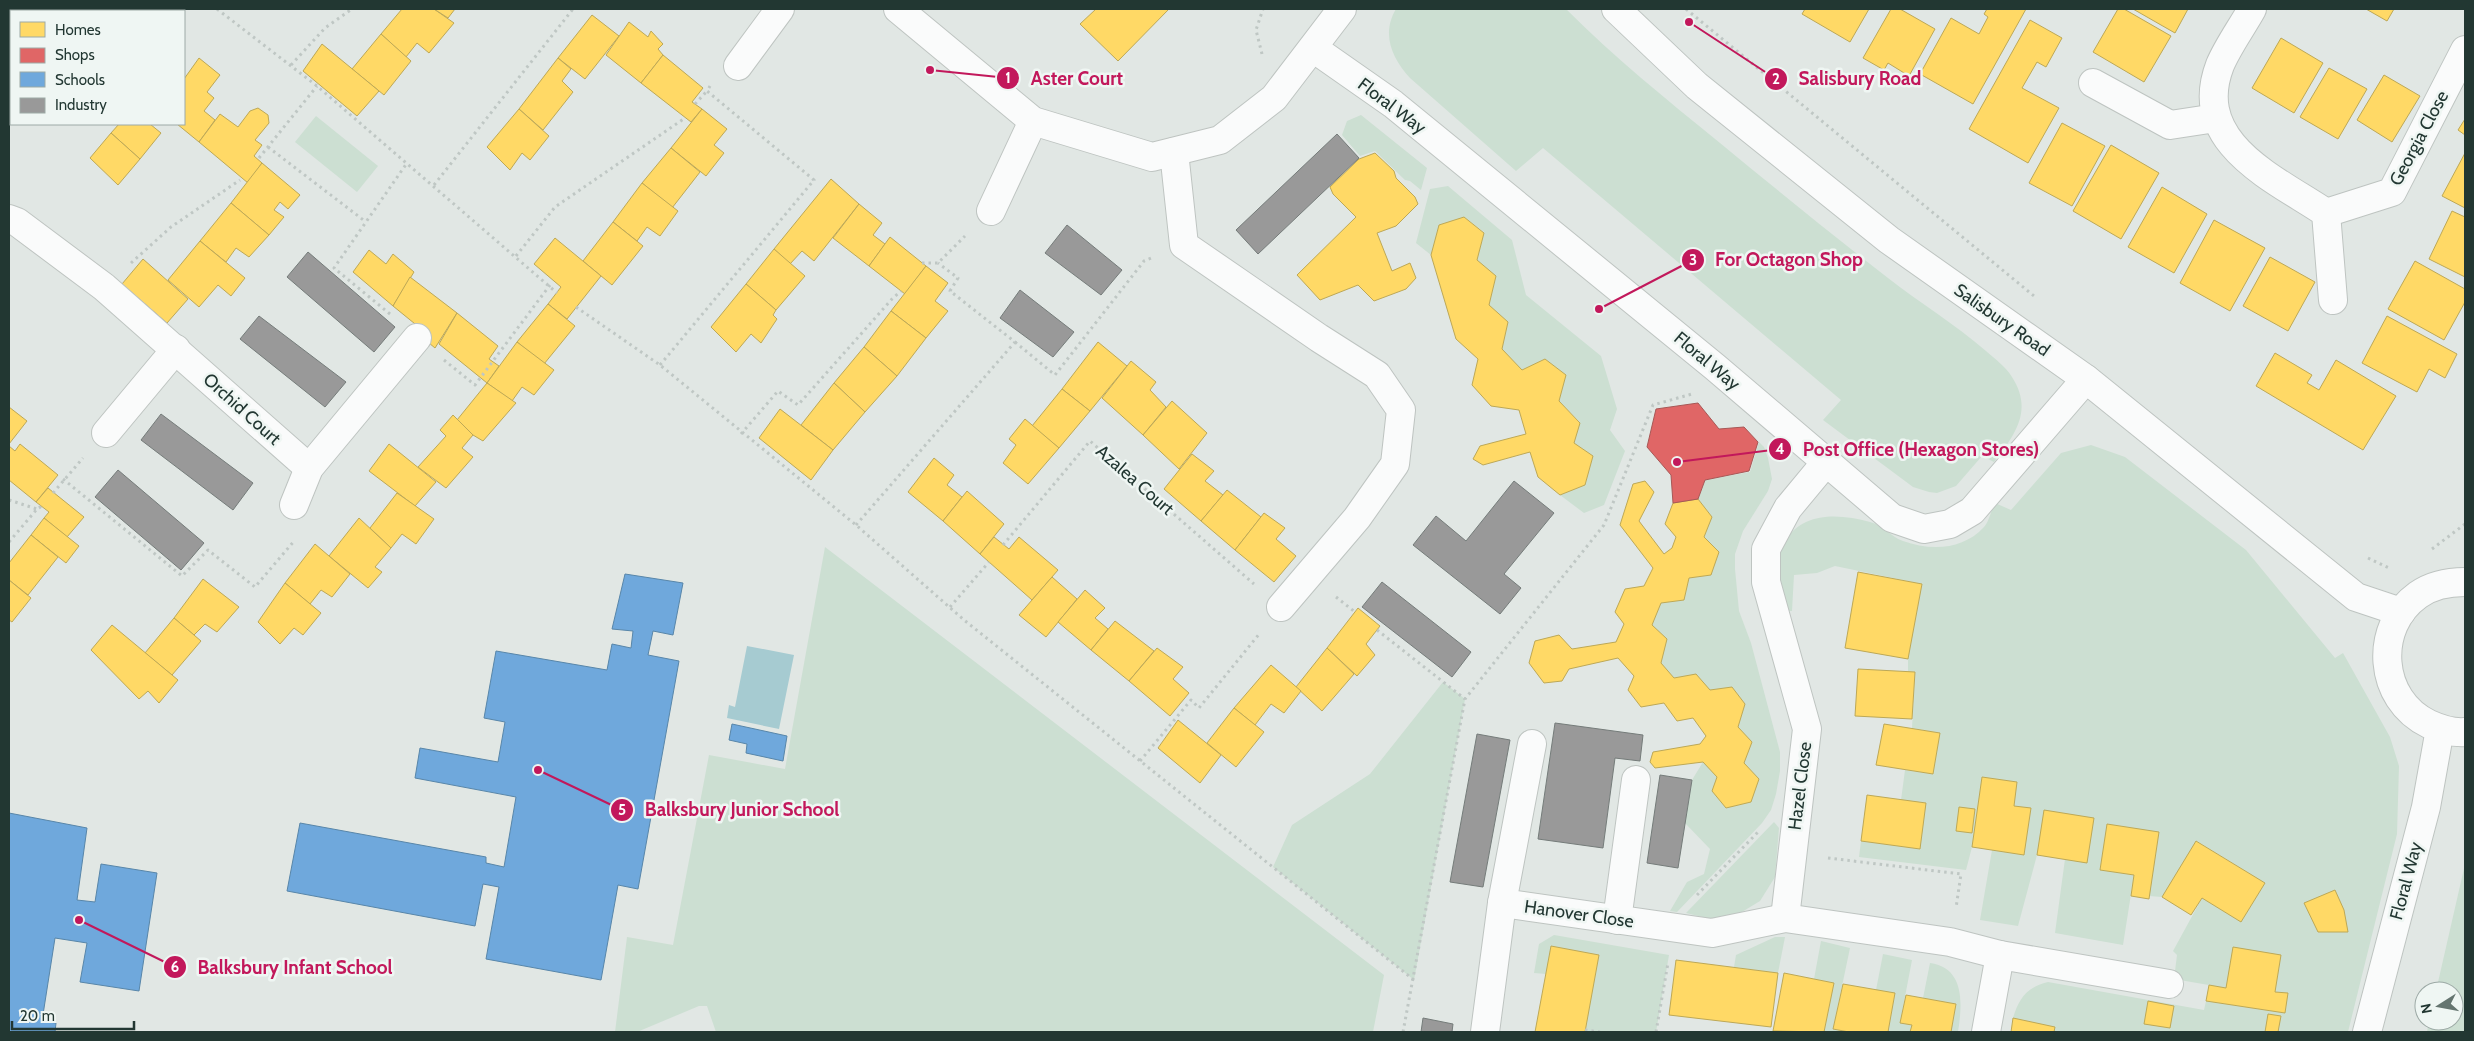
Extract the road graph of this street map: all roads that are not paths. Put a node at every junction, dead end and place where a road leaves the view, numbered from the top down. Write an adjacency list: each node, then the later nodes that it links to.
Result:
1 (780, 9): 8 (street)
2 (898, 9): 11 (street)
3 (1342, 9): 6 (street)
4 (1616, 9): 19 (street, Salisbury Road)
5 (2252, 9): 10 (street)
6 (1313, 48): 12 (street); 21 (street, Floral Way)
7 (2465, 50): 14 (street, Georgia Close)
8 (738, 66)
9 (2093, 83): 10 (street)
10 (2216, 118): 14 (street)
11 (1033, 121): 12 (street); 13 (street)
12 (1174, 152): 25 (street)
13 (991, 211)
14 (2326, 213): 16 (street)
15 (9, 220): 18 (street, Orchid Court)
16 (2333, 300)
17 (417, 338): 22 (street)
18 (176, 349): 20 (street); 22 (street, Orchid Court)
19 (2086, 379): 21 (street, Floral Way); 26 (street, Salisbury Road)
20 (106, 433)
21 (1827, 461): 31 (street, Hazel Close)
22 (309, 468): 23 (street)
23 (294, 505)
24 (2465, 582): 26 (street)
25 (1281, 608)
26 (2401, 612): 27 (street)
27 (2453, 730): 37 (street, Floral Way)
28 (1532, 744): 30 (street)
29 (1636, 780): 32 (street)
30 (1502, 903): 32 (street, Hanover Close); 35 (street, Hanover Close)
31 (1785, 918): 32 (street, Hanover Close); 33 (street)
32 (1617, 920)
33 (2000, 955): 34 (street); 36 (street)
34 (2168, 984)
35 (1485, 1032)
36 (1986, 1032)
37 (2367, 1032)

